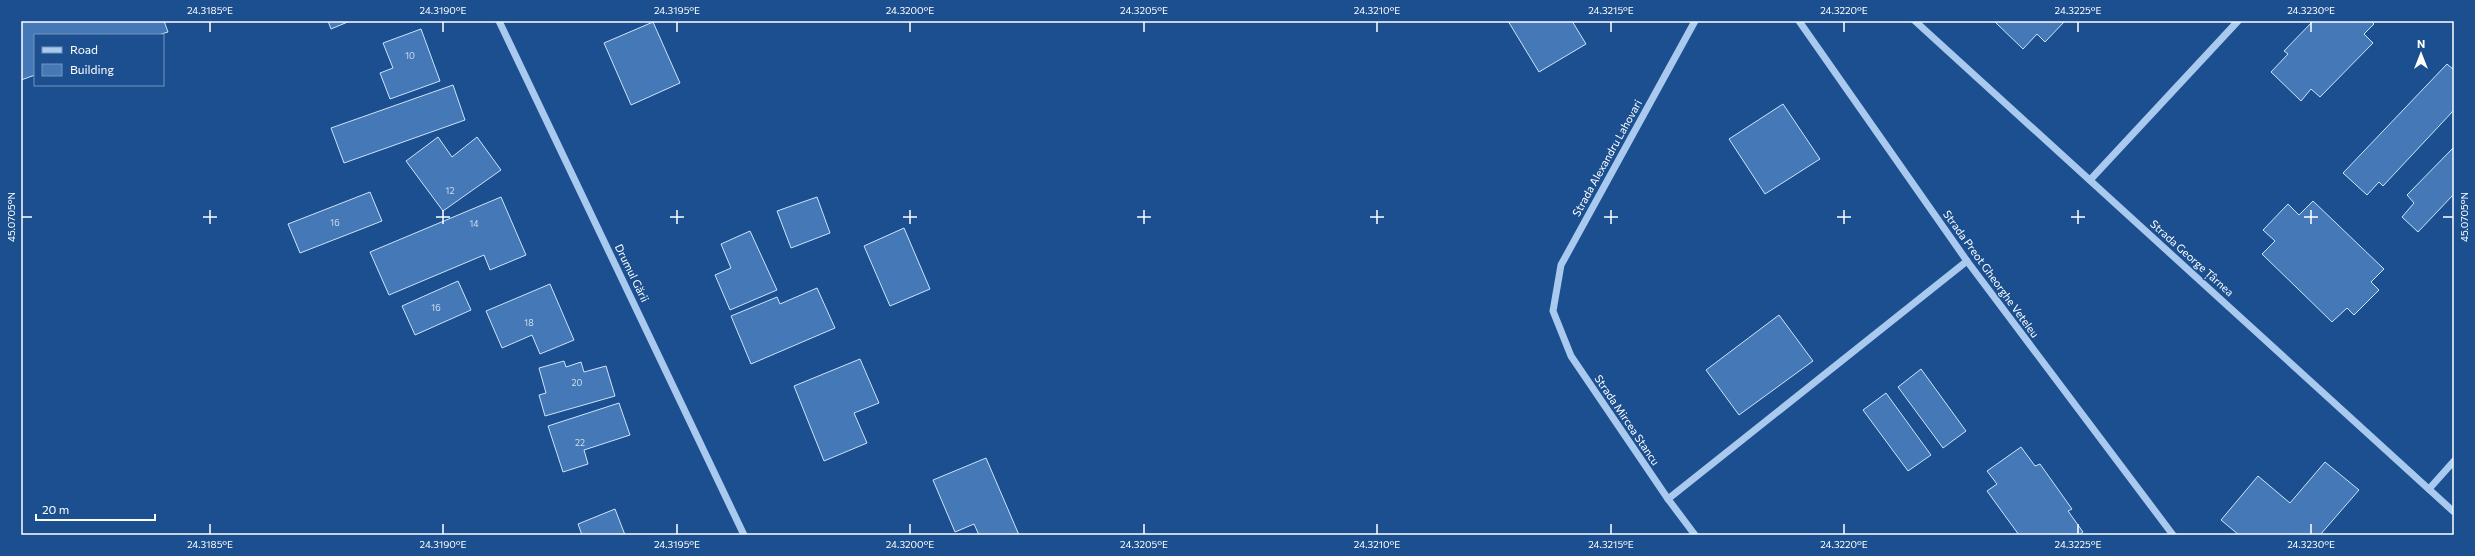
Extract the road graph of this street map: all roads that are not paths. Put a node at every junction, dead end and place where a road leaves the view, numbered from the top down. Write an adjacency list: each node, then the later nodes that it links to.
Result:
1 (499, 21): 13 (street, Drumul Gării)
2 (1695, 21): 8 (street, Strada Alexandru Lahovari)
3 (1799, 21): 7 (street, Strada Preot Gheorghe Veteleu)
4 (1915, 21): 6 (street, Strada George Țârnea)
5 (2238, 21): 6 (street)
6 (2090, 180): 10 (street, Strada George Țârnea)
7 (1967, 261): 11 (street); 15 (street, Strada Preot Gheorghe Veteleu)
8 (1552, 311): 11 (street, Strada Mircea Stancu)
9 (2454, 461): 10 (street)
10 (2429, 489): 12 (street, Strada George Țârnea)
11 (1668, 499): 14 (street, Strada Mircea Stancu)
12 (2454, 512)
13 (744, 535)
14 (1695, 535)
15 (2173, 535)

